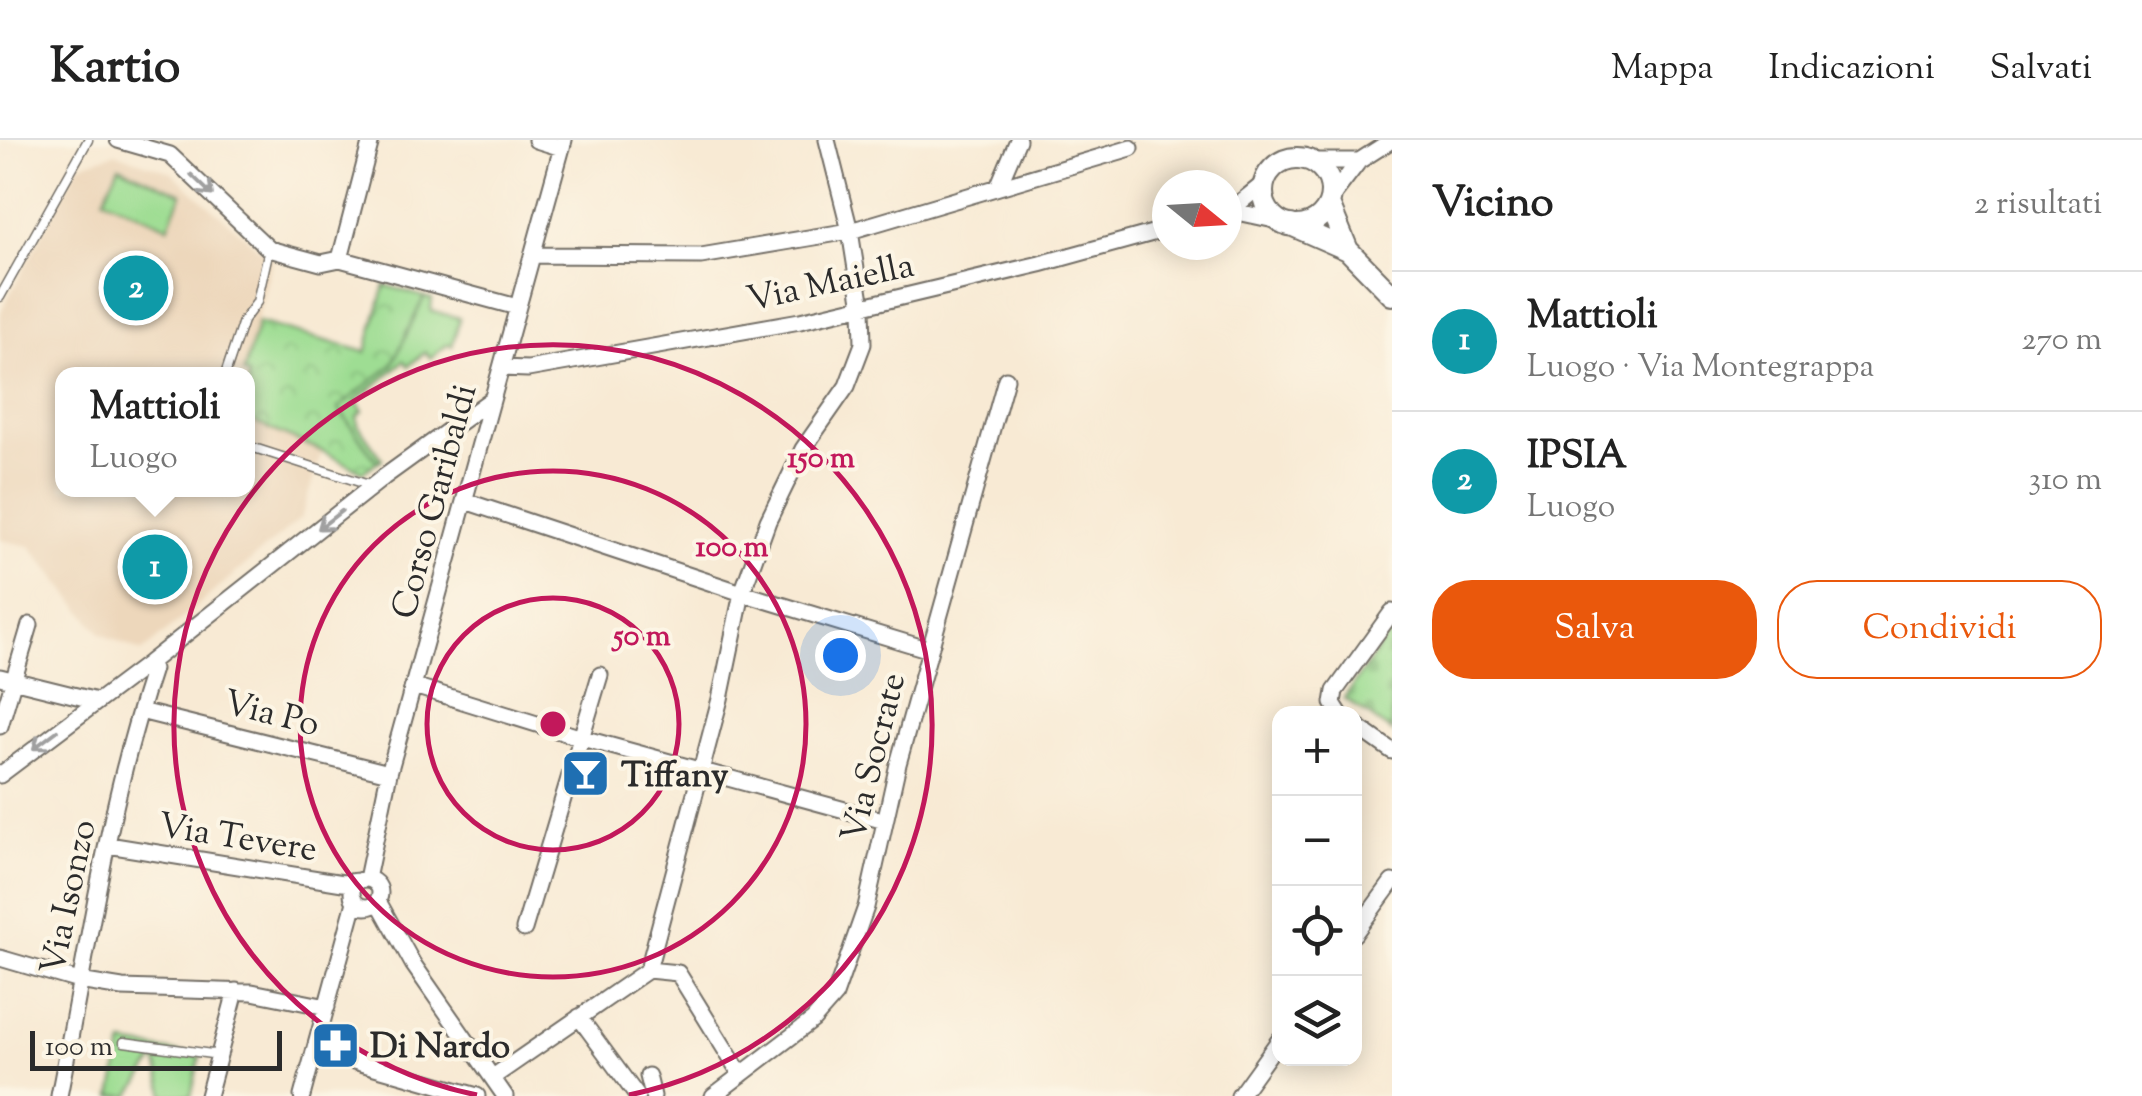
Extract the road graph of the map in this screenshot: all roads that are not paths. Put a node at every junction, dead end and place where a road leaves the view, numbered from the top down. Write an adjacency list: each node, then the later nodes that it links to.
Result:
1 (88, 140): 26 (lane)
2 (118, 140): 21 (street, one-way to 21)
3 (371, 140): 24 (street)
4 (536, 140): 9 (street)
5 (827, 140): 19 (street)
6 (1018, 140): 14 (street)
7 (1277, 140): 13 (street)
8 (1392, 140): 12 (street)
9 (563, 144): 23 (street, Corso Garibaldi)
10 (1132, 148): 14 (street)
11 (1304, 153): 12 (street); 13 (street); 16 (street)
12 (1359, 161): 16 (street)
13 (1268, 176): 15 (street); 18 (street)
14 (998, 187): 19 (street)
15 (1242, 201)
16 (1329, 201): 18 (street); 22 (street)
17 (1242, 214): 18 (street)
18 (1285, 223): 22 (street)
19 (850, 231): 23 (street); 27 (street)
20 (1152, 233): 27 (street, Via Maiella)
21 (269, 249): 24 (street); 29 (lane)
22 (1348, 250): 25 (street)
23 (532, 256): 28 (street, Corso Garibaldi)
24 (340, 259): 28 (street)
25 (1392, 295)
26 (0, 297)
27 (862, 306): 30 (street, Via Maiella); 36 (street)
28 (517, 307): 30 (street, Corso Garibaldi)
29 (228, 367)
30 (500, 368): 32 (street, Corso Garibaldi)
31 (1006, 379): 39 (street, Via Socrate)
32 (492, 399): 34 (street); 35 (street, Corso Garibaldi)
33 (255, 448): 34 (lane)
34 (373, 486): 40 (street, one-way to 40)
35 (465, 501): 36 (street); 44 (street, Corso Garibaldi)
36 (742, 593): 39 (street); 52 (street)
37 (1392, 612): 46 (street)
38 (30, 624): 42 (street)
39 (930, 650): 55 (street, Via Socrate)
40 (149, 663): 43 (street); 47 (street, Via Isonzo)
41 (600, 675): 50 (street)
42 (7, 679): 45 (street); 48 (street)
43 (124, 682): 45 (street); 47 (street)
44 (414, 686): 50 (street); 54 (street, Corso Garibaldi)
45 (96, 702): 53 (street, one-way to 53)
46 (1335, 706)
47 (140, 710): 54 (street, Via Po); 56 (street, Via Isonzo)
48 (0, 726)
49 (1362, 730): 51 (street)
50 (582, 738): 52 (street); 62 (street)
51 (1392, 751)
52 (699, 768): 55 (street); 64 (street)
53 (1, 772)
54 (389, 772): 57 (street, Corso Garibaldi)
55 (885, 821): 73 (street, Via Socrate)
56 (108, 845): 57 (street, Via Tevere); 65 (street, Via Isonzo)
57 (363, 880): 59 (street); 60 (street)
58 (1392, 882): 61 (street)
59 (378, 901): 60 (street); 75 (street)
60 (355, 902): 67 (street)
61 (1362, 923)
62 (524, 929)
63 (0, 958): 65 (street)
64 (648, 970): 68 (street); 73 (street)
65 (79, 981): 66 (street); 77 (street, Via Isonzo)
66 (236, 991): 67 (street); 72 (street)
67 (326, 1007): 70 (street)
68 (578, 1017): 75 (street); 82 (street)
69 (124, 1042): 72 (lane)
70 (315, 1050): 76 (street); 79 (street)
71 (1272, 1050): 85 (street)
72 (219, 1055): 78 (street)
73 (741, 1075): 84 (street, Via Socrate)
74 (648, 1076): 83 (street)
75 (493, 1077): 81 (street)
76 (433, 1089): 80 (street)
77 (59, 1096)
78 (208, 1096)
79 (302, 1096)
80 (477, 1096)
81 (505, 1096)
82 (636, 1096)
83 (653, 1096)
84 (713, 1096)
85 (1239, 1096)

